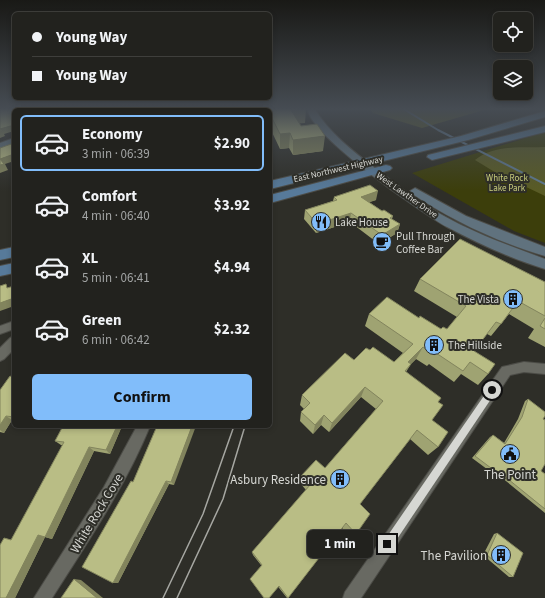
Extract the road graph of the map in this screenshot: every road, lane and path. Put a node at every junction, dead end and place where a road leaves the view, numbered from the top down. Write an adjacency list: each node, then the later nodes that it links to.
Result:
1 (330, 136): 7 (street, West Lawther Drive)
2 (342, 136): 7 (street, West Lawther Drive)
3 (466, 136): 7 (main road, East Northwest Highway)
4 (517, 136): 7 (main road, East Northwest Highway)
5 (12, 142): 6 (street)
6 (0, 146)
7 (374, 166): 8 (main road, East Northwest Highway); 9 (main road, East Northwest Highway); 11 (street, West Lawther Drive); 15 (street, West Lawther Drive)
8 (272, 185)
9 (272, 198)
10 (12, 252): 12 (main road)
11 (545, 252)
12 (0, 255)
13 (12, 260): 14 (main road)
14 (0, 263)
15 (545, 264)
16 (12, 268): 17 (main road)
17 (0, 271)
18 (12, 326): 19 (street)
19 (0, 330)
20 (12, 343): 21 (street)
21 (0, 356)
22 (545, 368): 25 (street)
23 (143, 428): 24 (street, White Rock Cove)
24 (42, 598)
25 (351, 598)

